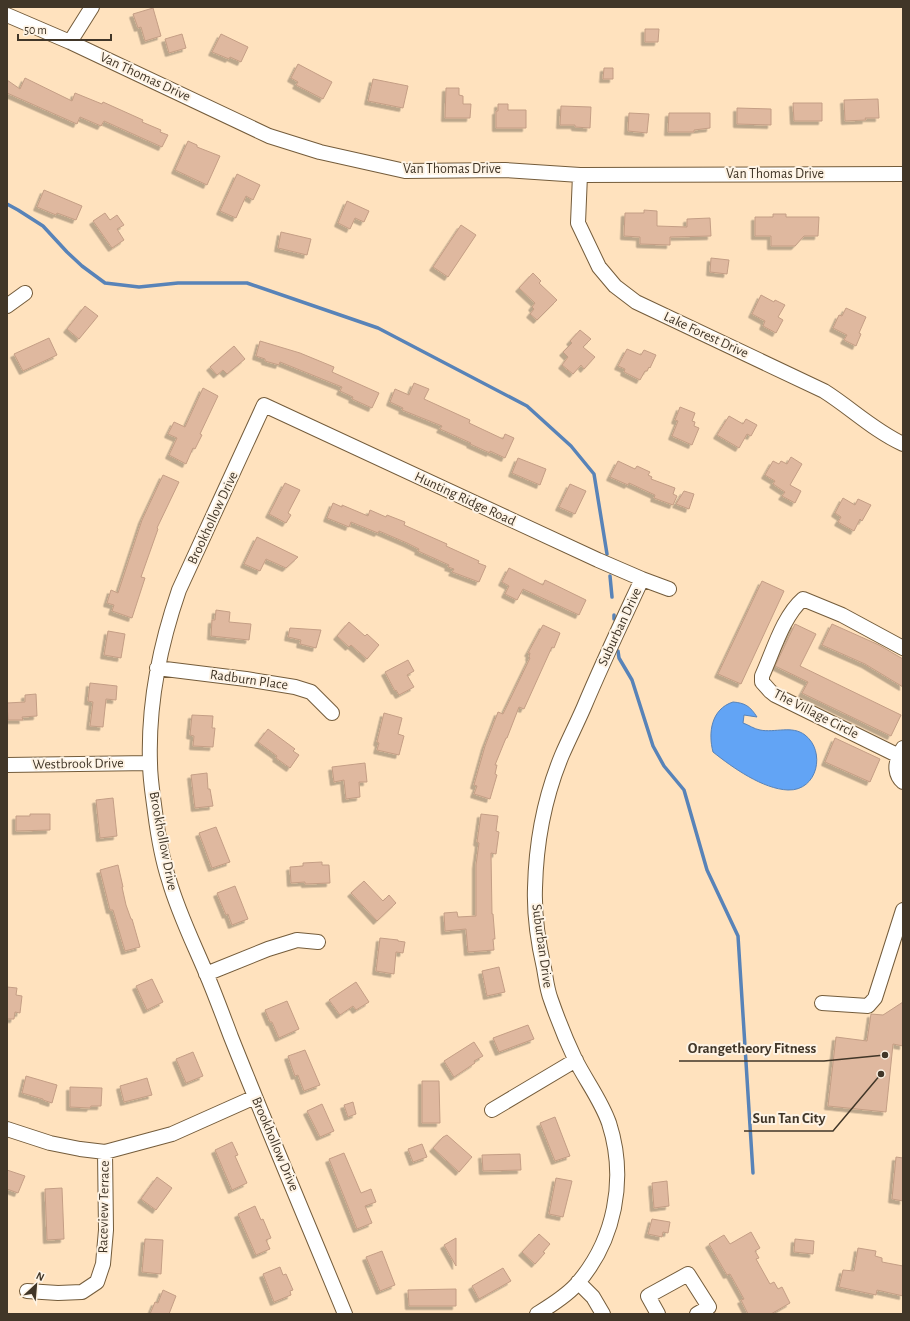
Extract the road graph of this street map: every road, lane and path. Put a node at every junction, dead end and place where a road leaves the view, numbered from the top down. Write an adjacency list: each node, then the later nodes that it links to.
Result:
1 (92, 7): 3 (street)
2 (7, 15): 3 (street, Van Thomas Drive)
3 (70, 42): 5 (street, Van Thomas Drive)
4 (903, 174): 5 (street, Van Thomas Drive)
5 (580, 175): 9 (street, Lake Forest Drive)
6 (25, 293): 7 (street)
7 (7, 306)
8 (264, 405): 10 (street, Hunting Ridge Road); 13 (street, Brookhollow Drive)
9 (903, 444)
10 (642, 579): 11 (street, Hunting Ridge Road); 23 (street, Suburban Drive)
11 (669, 589)
12 (903, 648): 15 (street, The Village Circle)
13 (158, 668): 14 (street, Radburn Place); 16 (street, Brookhollow Drive)
14 (332, 713)
15 (901, 752): 18 (street)
16 (150, 763): 17 (street, Westbrook Drive); 21 (street, Brookhollow Drive)
17 (7, 765)
18 (903, 782)
19 (903, 910): 22 (street)
20 (318, 942): 21 (street)
21 (206, 974): 24 (street, Brookhollow Drive)
22 (822, 1003)
23 (576, 1060): 25 (street); 28 (street, Suburban Drive)
24 (255, 1097): 27 (street); 30 (street, Brookhollow Drive)
25 (492, 1110)
26 (7, 1129): 27 (street)
27 (105, 1152): 29 (street, Raceview Terrace)
28 (578, 1282): 31 (street, Suburban Drive); 32 (street)
29 (27, 1292)
30 (345, 1314)
31 (537, 1314)
32 (603, 1314)
33 (658, 1314): 34 (street)
34 (697, 1314)

